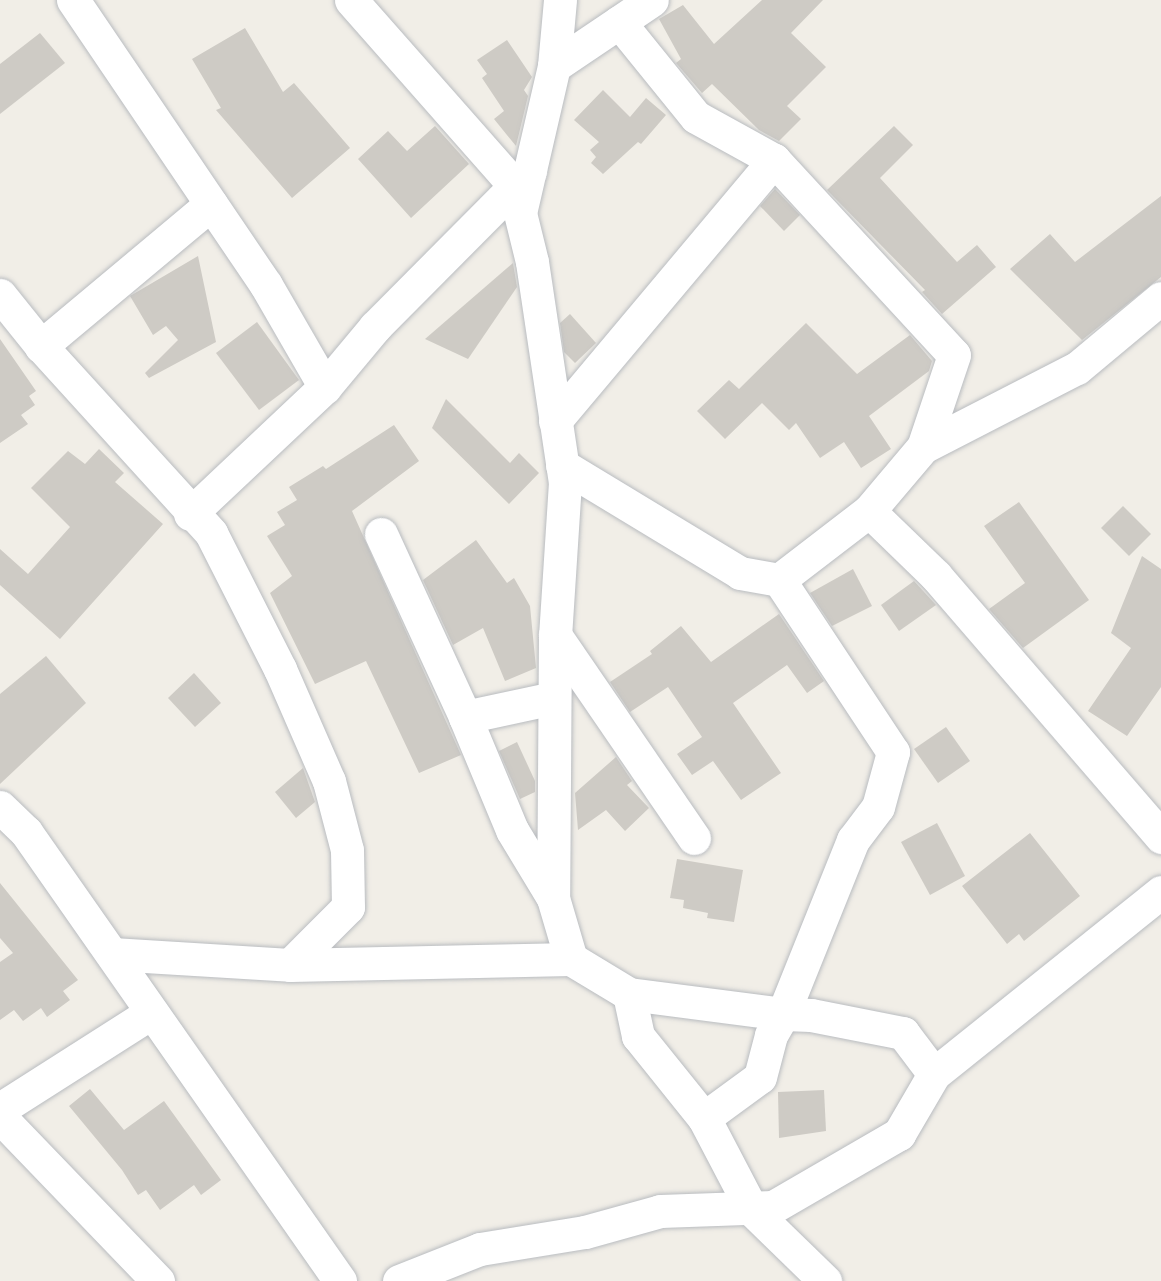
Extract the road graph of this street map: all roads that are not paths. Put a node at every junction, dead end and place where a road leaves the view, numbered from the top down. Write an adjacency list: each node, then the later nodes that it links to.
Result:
1 (73, 0): 9 (street)
2 (351, 0): 8 (street)
3 (560, 0): 6 (street)
4 (652, 0): 5 (street)
5 (619, 22): 6 (street); 7 (street)
6 (554, 66): 8 (street)
7 (774, 160): 14 (street); 15 (street)
8 (521, 177): 13 (street); 14 (street)
9 (211, 204): 12 (street); 13 (street)
10 (0, 295): 12 (street)
11 (1161, 298): 15 (street)
12 (41, 346): 18 (street)
13 (325, 387): 18 (street)
14 (555, 421): 16 (street)
15 (923, 447): 17 (street)
16 (562, 465): 20 (street); 21 (street)
17 (869, 511): 20 (street); 25 (street)
18 (190, 514): 31 (street)
19 (381, 534): 23 (street)
20 (779, 580): 34 (street)
21 (555, 635): 22 (street); 26 (street)
22 (554, 698): 23 (street); 28 (street)
23 (465, 717): 28 (street)
24 (0, 807): 29 (street)
25 (1161, 837)
26 (694, 838)
27 (1161, 892): 35 (street)
28 (553, 898): 30 (street)
29 (112, 954): 31 (street); 33 (street)
30 (571, 959): 31 (street); 32 (street)
31 (290, 964)
32 (629, 994): 34 (street); 38 (street)
33 (152, 1012): 36 (street); 41 (street)
34 (783, 1014): 35 (street); 38 (street)
35 (934, 1074): 39 (street)
36 (0, 1109)
37 (0, 1117): 40 (street)
38 (704, 1118): 39 (street)
39 (752, 1210): 42 (street); 43 (street)
40 (158, 1281)
41 (340, 1281)
42 (399, 1281)
43 (825, 1281)

